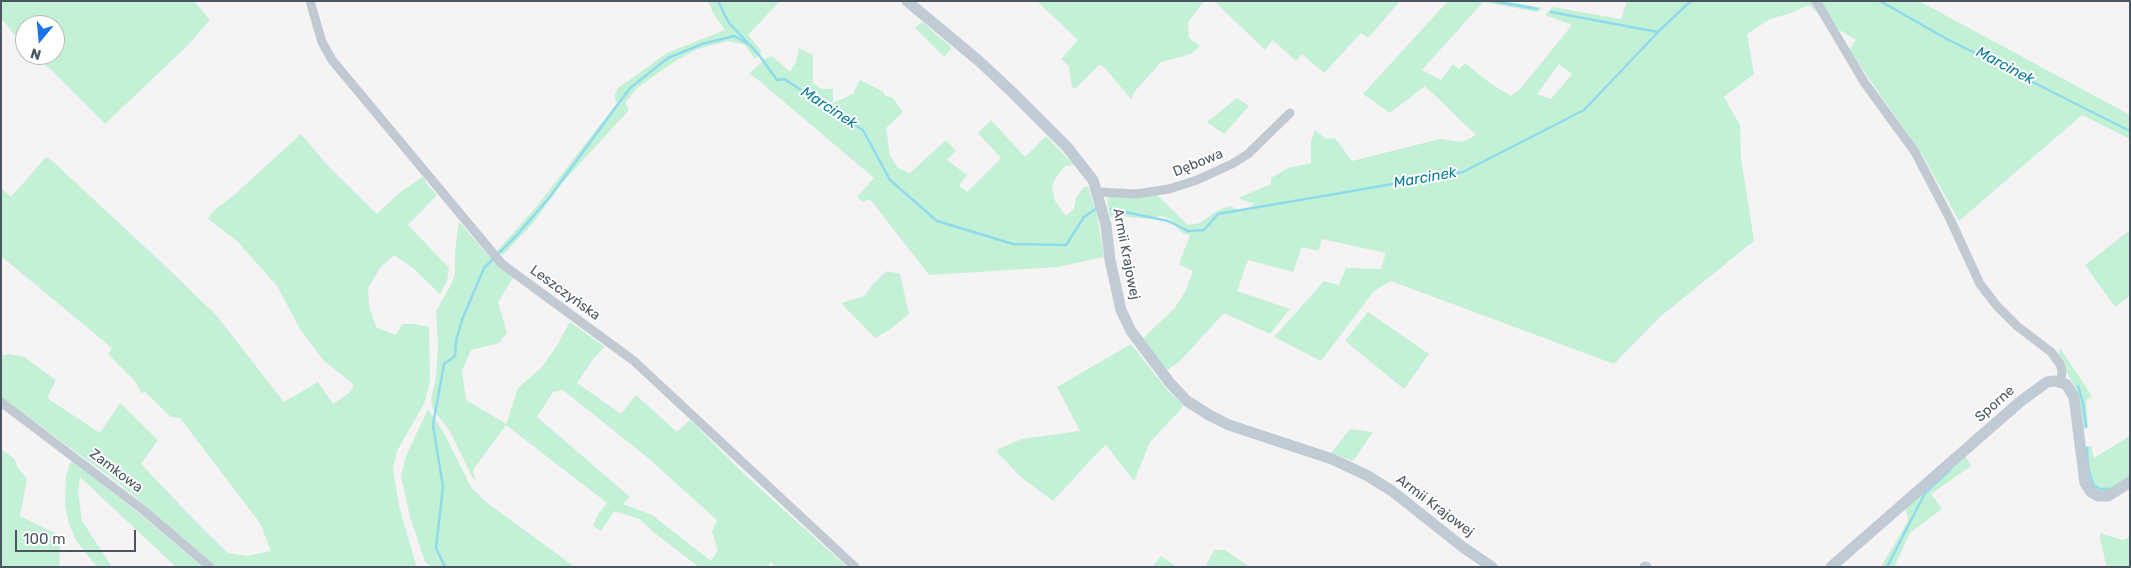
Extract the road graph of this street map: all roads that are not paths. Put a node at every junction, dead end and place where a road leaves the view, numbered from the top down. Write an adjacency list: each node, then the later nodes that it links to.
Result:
1 (310, 1): 10 (street, Leszczyńska)
2 (907, 1): 5 (street, Armii Krajowej)
3 (1816, 1): 6 (street)
4 (1290, 113): 5 (street, Dębowa)
5 (1098, 192): 11 (street, Armii Krajowej)
6 (2061, 382): 8 (street); 12 (street, Sporne)
7 (1, 402): 9 (street, Zamkowa)
8 (2130, 482)
9 (210, 567)
10 (855, 567)
11 (1492, 567)
12 (1831, 567)

